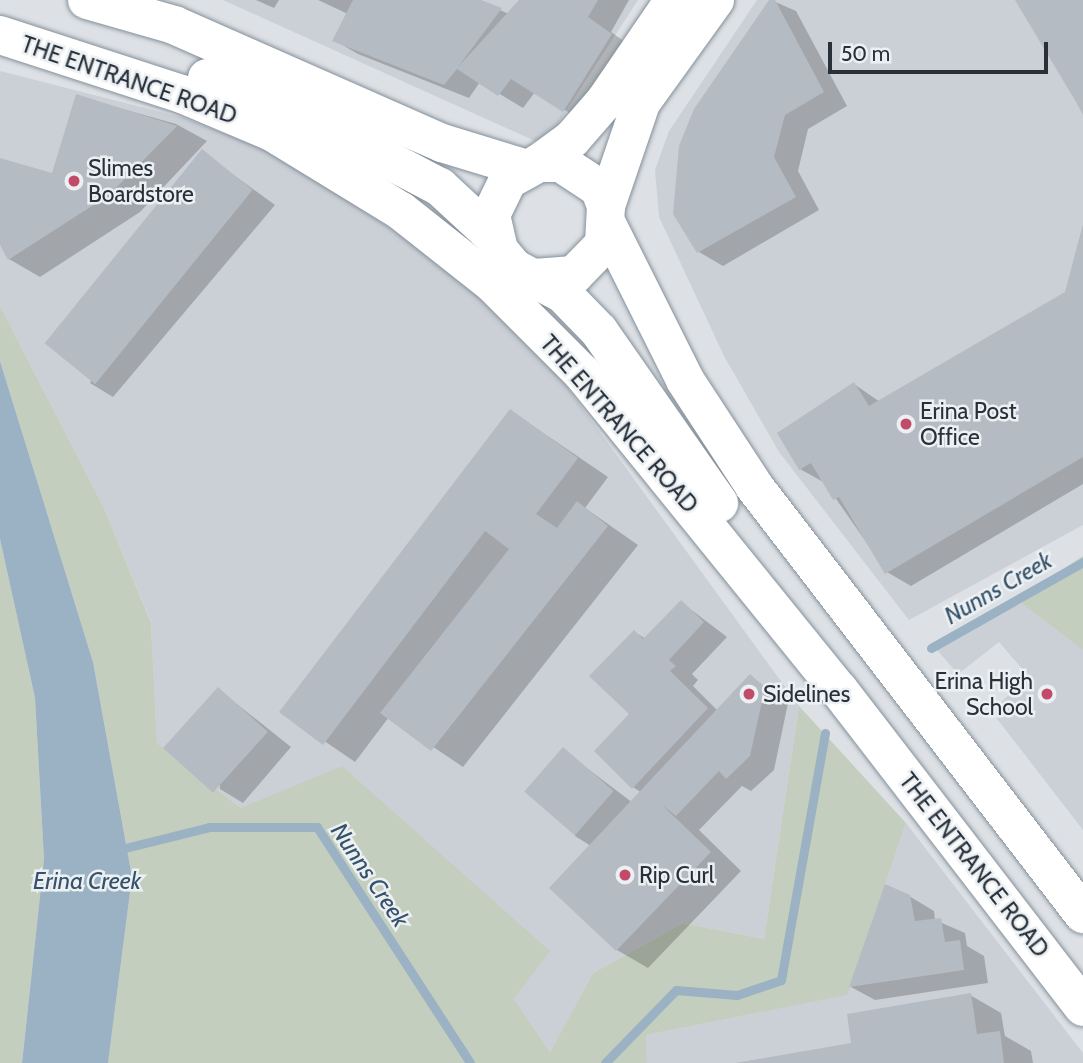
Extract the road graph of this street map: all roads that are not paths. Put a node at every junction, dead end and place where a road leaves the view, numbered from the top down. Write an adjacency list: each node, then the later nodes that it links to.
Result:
1 (87, 0): 5 (main road)
2 (674, 0): 5 (main road)
3 (715, 0): 6 (main road)
4 (0, 34): 7 (main road); 9 (main road, THE ENTRANCE ROAD)
5 (531, 166): 6 (main road); 7 (main road)
6 (607, 216): 8 (main road); 10 (main road)
7 (493, 236): 8 (main road)
8 (534, 278): 9 (main road)
9 (839, 690): 11 (main road, THE ENTRANCE ROAD)
10 (1083, 915)
11 (1083, 1007)

